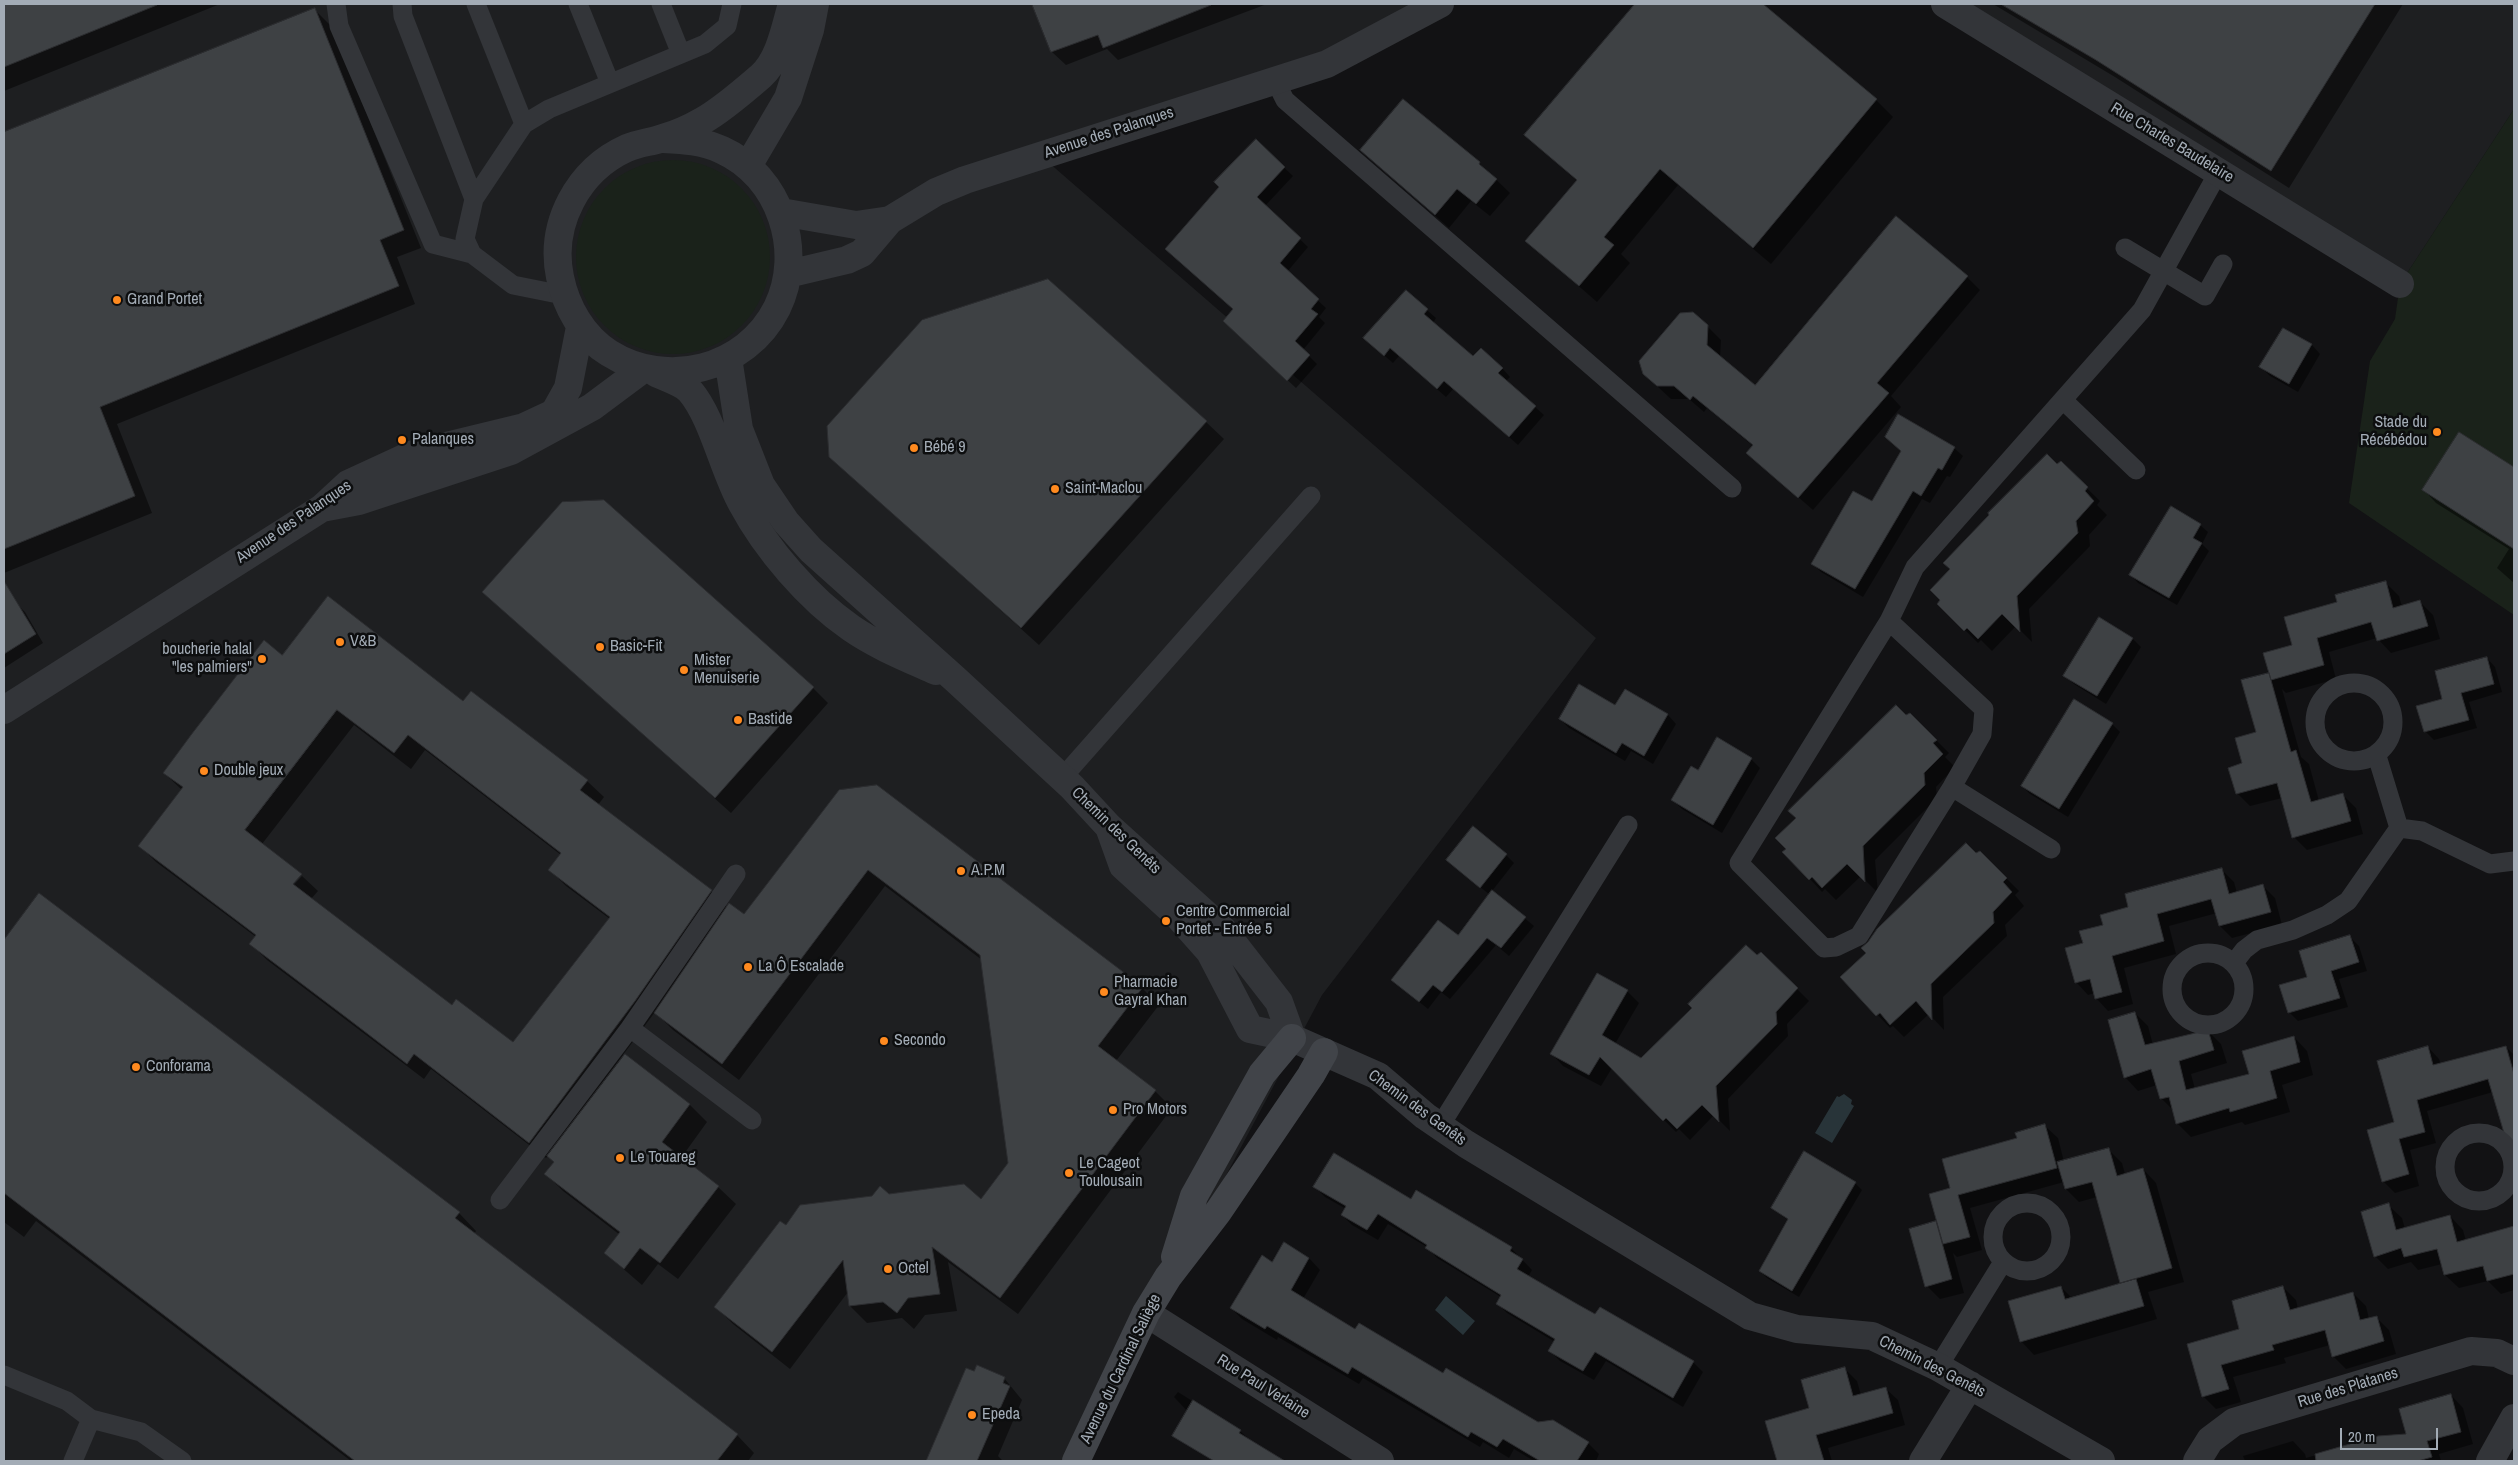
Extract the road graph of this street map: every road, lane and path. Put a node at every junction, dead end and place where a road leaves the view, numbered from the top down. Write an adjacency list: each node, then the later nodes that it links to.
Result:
1 (336, 4): 22 (lane)
2 (402, 4): 18 (lane)
3 (476, 4): 14 (lane)
4 (578, 4): 13 (lane)
5 (661, 4): 11 (lane)
6 (732, 4): 11 (lane)
7 (792, 4): 15 (street)
8 (815, 4): 16 (street)
9 (1440, 4): 12 (street, Avenue des Palanques)
10 (1945, 4): 17 (street, Rue Charles Baudelaire)
11 (681, 54): 13 (lane)
12 (1275, 80): 20 (street, Avenue des Palanques); 33 (lane)
13 (610, 83): 14 (lane)
14 (524, 124): 18 (lane)
15 (663, 138): 16 (street); 27 (street)
16 (748, 166): 19 (street)
17 (2219, 171): 24 (lane); 26 (street, Rue Charles Baudelaire)
18 (474, 199): 22 (lane)
19 (781, 212): 20 (street); 25 (street)
20 (890, 220): 25 (street, Avenue des Palanques)
21 (2125, 248): 24 (lane)
22 (472, 254): 27 (lane)
23 (2223, 264): 24 (lane)
24 (2164, 271): 31 (lane)
25 (788, 274): 29 (street)
26 (2400, 284)
27 (563, 295): 28 (street)
28 (580, 327): 30 (street); 35 (street, Avenue des Palanques)
29 (728, 358): 30 (street); 37 (street, Chemin des Genêts)
30 (646, 369): 35 (street); 37 (street)
31 (2063, 400): 32 (lane); 36 (lane)
32 (2136, 470)
33 (1732, 488)
34 (1310, 496): 40 (lane)
35 (322, 508): 38 (street, Avenue des Palanques)
36 (1889, 621): 41 (lane); 41 (lane)
37 (955, 679): 40 (street, Chemin des Genêts)
38 (4, 710)
39 (2377, 756): 39 (lane); 44 (lane)
40 (1062, 778): 43 (street, Chemin des Genêts)
41 (1952, 787): 45 (lane)
42 (1628, 825): 53 (lane)
43 (1109, 827): 50 (street, Chemin des Genêts); 50 (street)
44 (2398, 828): 46 (lane); 48 (lane)
45 (2051, 849)
46 (2514, 861)
47 (736, 874): 49 (lane)
48 (2234, 963)
49 (630, 1028): 52 (lane); 54 (lane)
50 (1292, 1038): 51 (street, Chemin des Genêts); 56 (main road)
51 (1324, 1052): 53 (street, Chemin des Genêts); 56 (main road)
52 (752, 1120)
53 (1440, 1126): 59 (street, Chemin des Genêts)
54 (500, 1200)
55 (2003, 1262): 59 (lane)
56 (1168, 1277): 57 (main road, Avenue du Cardinal Saliège)
57 (1146, 1312): 66 (main road, Avenue du Cardinal Saliège); 67 (street, Rue Paul Verlaine)
58 (2514, 1361): 70 (street, Rue des Platanes)
59 (1938, 1367): 61 (street, Chemin des Genêts)
60 (4, 1375): 63 (lane)
61 (1970, 1385): 68 (street); 69 (street, Chemin des Genêts)
62 (2514, 1418): 71 (street)
63 (91, 1420): 64 (lane); 65 (lane)
64 (73, 1461)
65 (182, 1461)
66 (1076, 1461)
67 (1380, 1461)
68 (1923, 1461)
69 (2101, 1461)
70 (2197, 1461)
71 (2490, 1461)

